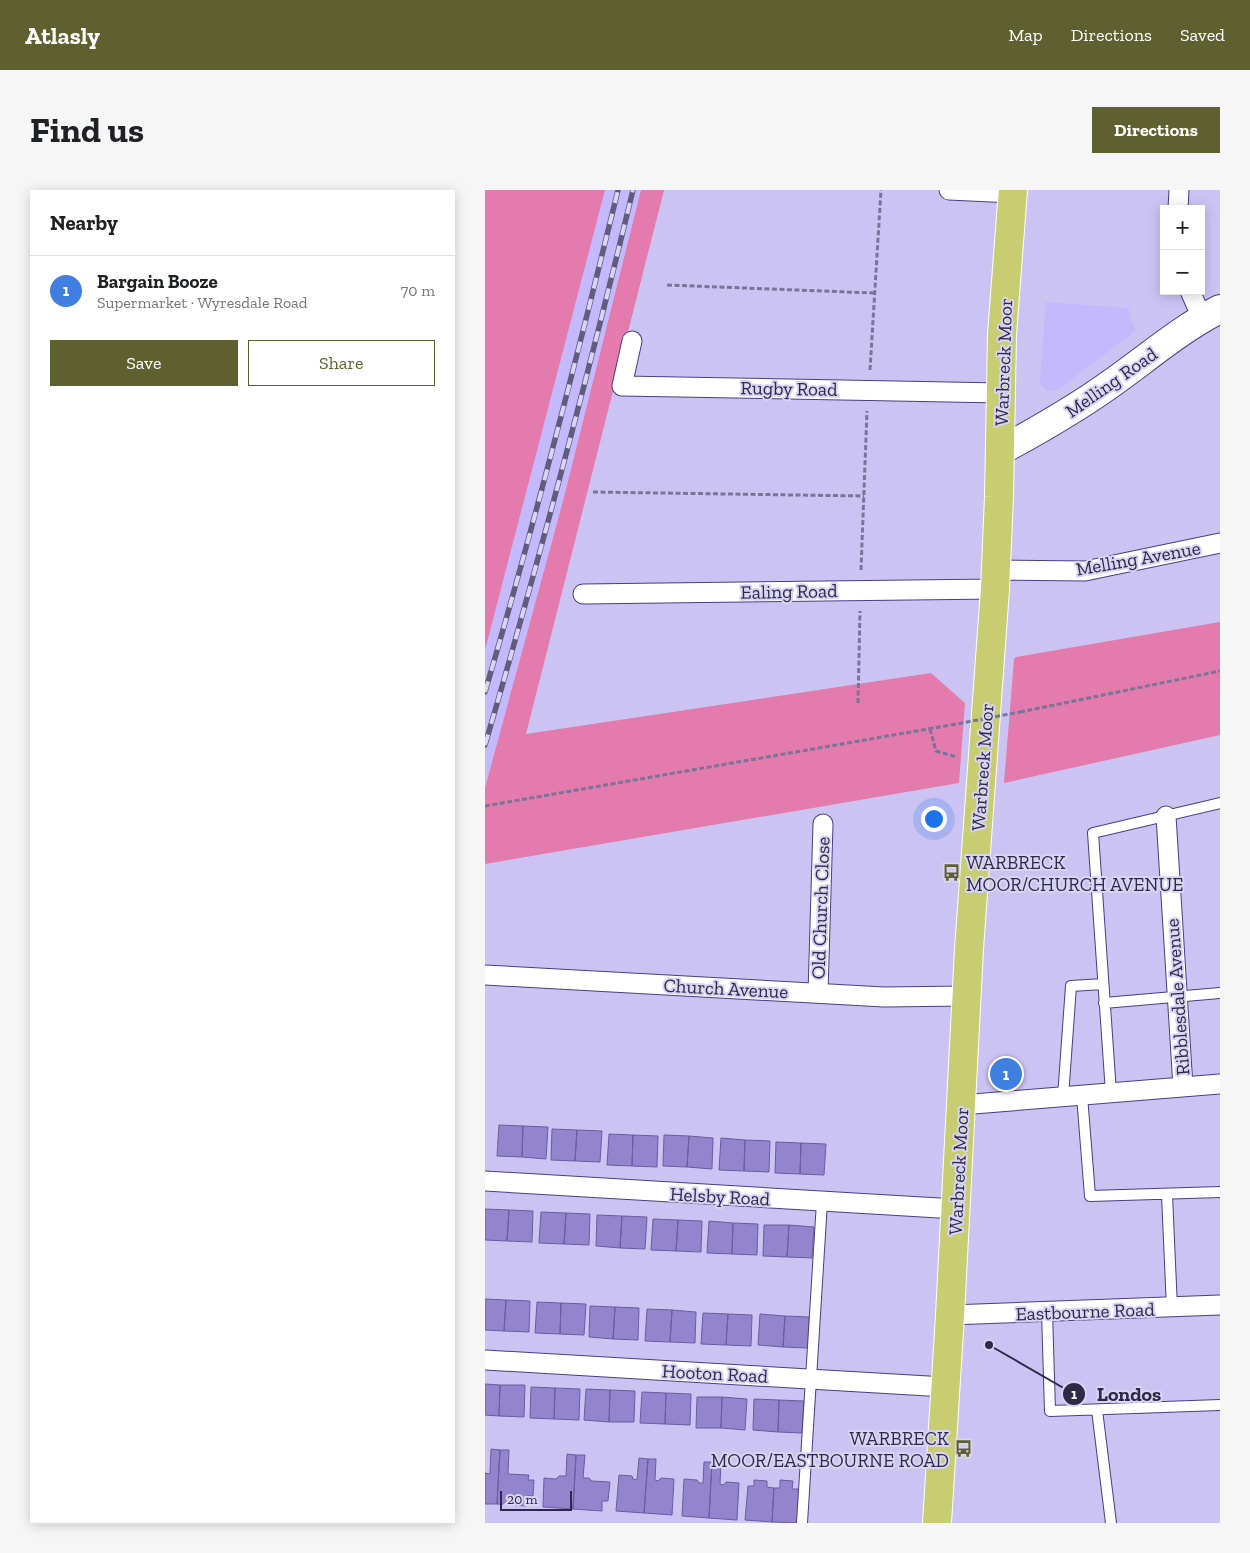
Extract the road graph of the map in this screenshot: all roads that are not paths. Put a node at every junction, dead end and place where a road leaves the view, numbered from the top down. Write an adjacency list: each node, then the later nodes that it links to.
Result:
1 (949, 190): 3 (street)
2 (1179, 190): 4 (street)
3 (1013, 192): 8 (highway, Warbreck Moor)
4 (1178, 205)
5 (1194, 295): 6 (street)
6 (1211, 314): 9 (street, Melling Road)
7 (632, 340): 8 (street, Rugby Road)
8 (1001, 393): 9 (highway, Warbreck Moor)
9 (1000, 451): 11 (highway, Warbreck Moor)
10 (1220, 543): 11 (street, Melling Avenue)
11 (995, 579): 12 (street, Ealing Road); 20 (highway, Warbreck Moor)
12 (583, 594)
13 (1220, 803): 14 (lane)
14 (1166, 816): 17 (lane); 21 (street, Ribblesdale Avenue)
15 (823, 824): 18 (street, Old Church Close)
16 (485, 976): 18 (street, Church Avenue)
17 (1103, 984): 22 (lane); 27 (lane)
18 (818, 993): 20 (street, Church Avenue)
19 (1220, 993): 21 (lane)
20 (966, 996): 28 (highway, Warbreck Moor)
21 (1177, 997): 22 (lane); 24 (street, Ribblesdale Avenue)
22 (1104, 1003): 25 (lane)
23 (1220, 1084): 24 (street)
24 (1183, 1087): 25 (street)
25 (1111, 1093): 26 (street)
26 (1082, 1096): 27 (street); 31 (lane)
27 (1063, 1097): 28 (street)
28 (961, 1105): 33 (highway, Warbreck Moor)
29 (485, 1181): 32 (street, Helsby Road)
30 (1220, 1192): 31 (lane)
31 (1167, 1195): 35 (lane)
32 (822, 1202): 33 (street, Helsby Road); 40 (lane)
33 (956, 1209): 37 (highway, Warbreck Moor)
34 (1220, 1305): 35 (street, Eastbourne Road)
35 (1172, 1308): 36 (street, Eastbourne Road)
36 (1047, 1312): 37 (street, Eastbourne Road); 44 (lane)
37 (950, 1315): 41 (highway, Warbreck Moor)
38 (1053, 1346): 44 (lane)
39 (485, 1360): 40 (street, Hooton Road)
40 (811, 1379): 41 (street, Hooton Road); 45 (lane)
41 (945, 1387): 46 (highway, Warbreck Moor)
42 (1220, 1405): 43 (lane)
43 (1097, 1410): 44 (lane); 47 (lane)
44 (1056, 1411)
45 (802, 1523)
46 (937, 1523)
47 (1111, 1523)

